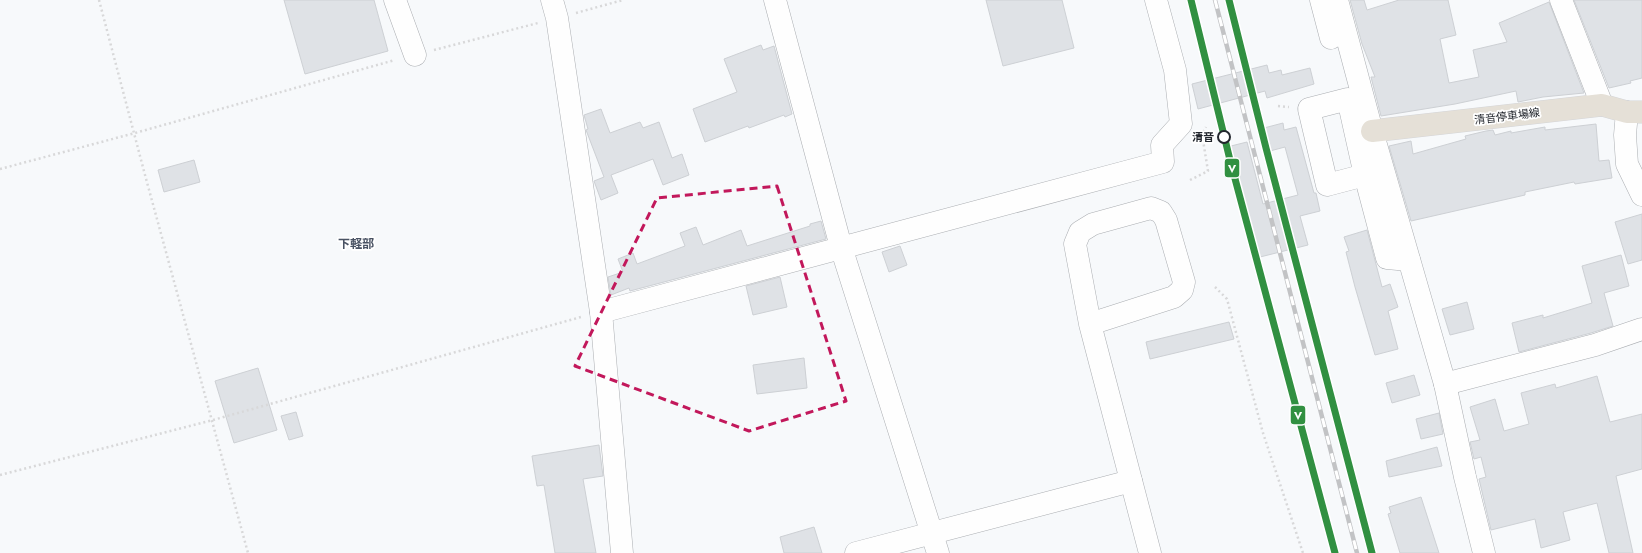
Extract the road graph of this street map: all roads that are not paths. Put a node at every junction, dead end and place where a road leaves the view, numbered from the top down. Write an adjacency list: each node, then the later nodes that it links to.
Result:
1 (395, 0): 8 (street)
2 (775, 0): 15 (street)
3 (1156, 0): 15 (street)
4 (1321, 0): 9 (street)
5 (1337, 0): 12 (street)
6 (1561, 0): 10 (street)
7 (554, 9): 17 (street)
8 (415, 55)
9 (1348, 99): 12 (street); 13 (street)
10 (1602, 105): 11 (main road, 清音停車場線); 12 (main road, 清音停車場線)
11 (1638, 112): 14 (street)
12 (1364, 133): 13 (street); 16 (street)
13 (1365, 175): 16 (street)
14 (1642, 196)
15 (841, 247): 17 (street); 22 (street)
16 (1409, 260): 20 (street)
17 (601, 312): 23 (street)
18 (1090, 324): 18 (street); 21 (street)
19 (1642, 329): 20 (street)
20 (1444, 384): 26 (street)
21 (1131, 481): 22 (street); 25 (street)
22 (935, 543): 24 (street)
23 (622, 553)
24 (856, 553)
25 (1150, 553)
26 (1484, 553)

